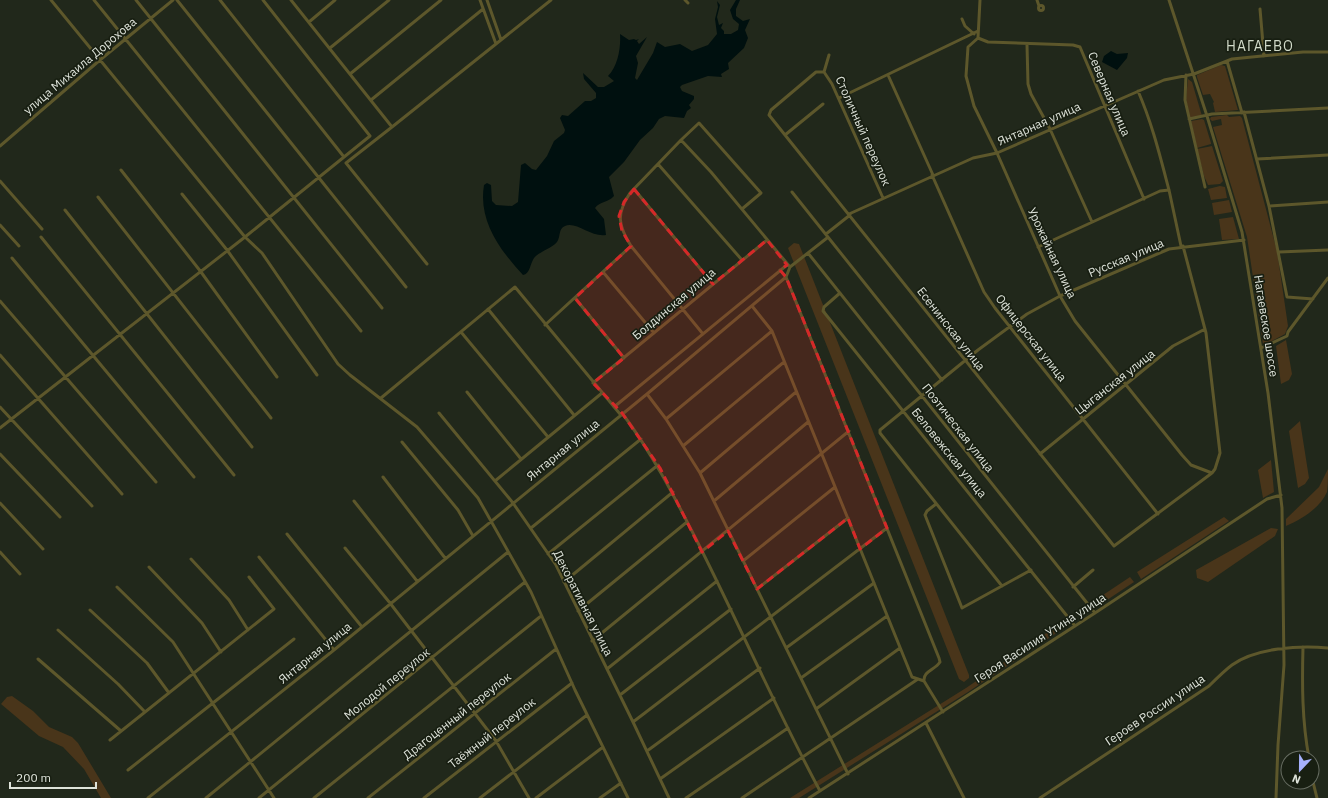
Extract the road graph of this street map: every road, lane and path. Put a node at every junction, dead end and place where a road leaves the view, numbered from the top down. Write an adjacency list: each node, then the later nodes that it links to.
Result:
1 (51, 0): 35 (street)
2 (94, 0): 26 (street)
3 (136, 0): 21 (street)
4 (173, 0): 21 (street, улица Михаила Дорохова)
5 (177, 0): 63 (street)
6 (220, 0): 58 (street)
7 (263, 0): 58 (street)
8 (291, 0): 23 (street)
9 (335, 0): 23 (street)
10 (389, 0): 31 (street)
11 (441, 0): 38 (street)
12 (480, 0): 19 (street)
13 (487, 0): 28 (street)
14 (551, 0): 28 (street)
15 (980, 0): 24 (street)
16 (1038, 0): 18 (street)
17 (1169, 0): 39 (street, Нагаевское шоссе)
18 (1040, 6)
19 (483, 9): 29 (street); 44 (street)
20 (1260, 9): 34 (street)
21 (150, 18): 26 (street, улица Михаила Дорохова); 71 (street)
22 (962, 19): 25 (street)
23 (309, 22): 31 (street)
24 (978, 31): 25 (street); 27 (street)
25 (974, 34): 40 (street)
26 (125, 38): 35 (street, улица Михаила Дорохова); 79 (street)
27 (978, 38): 30 (street, Северная улица); 56 (street, Урожайная улица)
28 (500, 40): 29 (street)
29 (496, 44): 51 (street)
30 (1027, 45): 46 (street, Северная улица); 52 (street)
31 (330, 48): 38 (street)
32 (1328, 52): 34 (street, Янтарная улица)
33 (829, 55): 37 (street)
34 (1264, 56): 36 (street, Янтарная улица)
35 (100, 60): 55 (street, улица Михаила Дорохова); 85 (street)
36 (1227, 61): 39 (street, Янтарная улица); 48 (street)
37 (824, 72): 43 (street, Столичный переулок); 53 (street, Есенинская улица)
38 (350, 74): 44 (street)
39 (1194, 74): 41 (street, Янтарная улица); 49 (street, Нагаевское шоссе)
40 (888, 75): 43 (street); 62 (street, Офицерская улица)
41 (1186, 76): 42 (street, Янтарная улица); 50 (street)
42 (1138, 91): 46 (street, Янтарная улица); 67 (street)
43 (838, 98): 72 (street, Столичный переулок)
44 (371, 100): 51 (street)
45 (823, 104): 53 (street)
46 (1104, 105): 52 (street, Янтарная улица); 73 (street, Северная улица)
47 (1328, 108): 48 (street)
48 (1243, 113): 49 (street); 59 (street)
49 (1207, 116): 50 (street); 87 (street, Нагаевское шоссе)
50 (1189, 119): 65 (street)
51 (392, 127): 98 (street)
52 (1050, 129): 56 (street, Янтарная улица); 80 (street)
53 (784, 135): 78 (street, Есенинская улица)
54 (681, 140): 60 (street); 76 (street); 76 (street)
55 (0, 146)
56 (997, 153): 62 (street, Янтарная улица); 91 (street, Урожайная улица)
57 (1328, 155): 59 (street)
58 (344, 157): 63 (street)
59 (1257, 159): 75 (street)
60 (658, 164): 66 (street); 97 (street)
61 (121, 170): 101 (street)
62 (933, 175): 72 (street, Янтарная улица); 119 (street, Офицерская улица)
63 (319, 178): 71 (street); 106 (street)
64 (0, 181): 82 (street)
65 (1205, 187)
66 (634, 189): 89 (street); 105 (street)
67 (1169, 190): 73 (street); 90 (street)
68 (792, 192): 83 (street)
69 (182, 194): 92 (street)
70 (98, 197): 107 (street)
71 (294, 197): 79 (street); 114 (street)
72 (883, 198): 78 (street, Янтарная улица)
73 (1144, 199): 80 (street)
74 (1328, 202): 75 (street)
75 (1269, 206): 94 (street)
76 (742, 209): 86 (street)
77 (65, 210): 117 (street)
78 (849, 215): 83 (street, Янтарная улица); 131 (street, Есенинская улица)
79 (269, 217): 85 (street); 122 (street)
80 (1092, 222): 91 (street)
81 (0, 225): 88 (street)
82 (42, 229)
83 (827, 236): 95 (street, Янтарная улица); 136 (street)
84 (41, 237): 126 (street)
85 (245, 237): 92 (street); 144 (street)
86 (767, 240): 97 (street, Болдинская улица); 99 (street)
87 (1244, 240): 90 (street, Русская улица); 127 (street, Нагаевское шоссе)
88 (19, 246)
89 (631, 246): 102 (street); 116 (street)
90 (1182, 246): 109 (street, Русская улица); 120 (street)
91 (1038, 247): 109 (street, Урожайная улица)
92 (227, 250): 101 (street); 133 (street)
93 (1328, 250): 94 (street)
94 (1279, 252): 111 (street)
95 (808, 253): 99 (street, Янтарная улица); 108 (street, Поэтическая улица)
96 (12, 258): 129 (street)
97 (742, 260): 105 (street, Болдинская улица)
98 (427, 264)
99 (788, 266): 100 (street, Янтарная улица); 103 (street)
100 (780, 270): 103 (street); 125 (street, Янтарная улица)
101 (200, 272): 107 (street); 134 (street)
102 (603, 272): 110 (street); 124 (street)
103 (786, 277): 113 (street, Янтарная улица); 158 (street)
104 (1328, 278): 111 (street)
105 (713, 284): 116 (street, Болдинская улица)
106 (406, 287)
107 (174, 293): 117 (street); 152 (street)
108 (840, 293): 143 (street, Поэтическая улица); 148 (street, Беловежская улица)
109 (1060, 296): 119 (street, Русская улица); 138 (street, Урожайная улица)
110 (575, 298): 118 (street); 130 (street)
111 (1313, 299): 127 (street)
112 (0, 300): 135 (street)
113 (752, 306): 121 (street); 142 (street, Янтарная улица)
114 (382, 308)
115 (488, 309): 118 (street); 123 (street); 151 (street)
116 (683, 309): 124 (street, Болдинская улица); 125 (street)
117 (146, 314): 126 (street); 163 (street)
118 (545, 325): 137 (street)
119 (1010, 326): 131 (street, Русская улица); 154 (street, Офицерская улица)
120 (1205, 329): 138 (street, Цыганская улица); 170 (street)
121 (772, 331): 132 (street); 153 (street)
122 (362, 332)
123 (461, 332): 144 (street); 159 (street)
124 (654, 333): 130 (street, Болдинская улица)
125 (703, 334): 147 (street, Янтарная улица)
126 (119, 335): 129 (street); 171 (street)
127 (1261, 348): 179 (street, Нагаевское шоссе)
128 (0, 354): 145 (street)
129 (93, 356): 135 (street); 172 (street)
130 (624, 358): 137 (street, Болдинская улица)
131 (965, 361): 136 (street, Русская улица); 166 (street, Есенинская улица)
132 (784, 362): 140 (street); 162 (street)
133 (317, 375)
134 (278, 377)
135 (66, 378): 145 (street); 175 (street)
136 (942, 380): 143 (street, Русская улица)
137 (594, 383): 141 (street)
138 (1126, 385): 154 (street, Цыганская улица); 170 (street, Урожайная улица)
139 (467, 392): 167 (street)
140 (796, 392): 156 (street); 169 (street)
141 (602, 393): 147 (street); 151 (street)
142 (647, 394): 150 (street, Янтарная улица); 153 (street)
143 (922, 396): 148 (street, Русская улица); 219 (street, Поэтическая улица)
144 (381, 398): 189 (street)
145 (38, 399): 155 (street); 178 (street)
146 (0, 407): 155 (street)
147 (614, 407): 150 (street)
148 (904, 411): 184 (street, Русская улица); 208 (street, Беловежская улица)
149 (439, 413): 174 (street, Декоративная улица)
150 (621, 414): 160 (street); 183 (street, Янтарная улица)
151 (574, 415): 159 (street)
152 (270, 418)
153 (666, 419): 162 (street)
154 (1083, 419): 166 (street, Цыганская улица); 186 (street, Офицерская улица)
155 (11, 420): 157 (street); 185 (street)
156 (808, 422): 165 (street); 181 (street)
157 (0, 428)
158 (849, 431): 165 (street); 192 (street)
159 (548, 437): 167 (street)
160 (641, 439): 168 (street); 191 (street)
161 (402, 442): 195 (street)
162 (683, 446): 169 (street)
163 (252, 447)
164 (0, 454): 187 (street)
165 (822, 454): 176 (street); 193 (street)
166 (1040, 454): 186 (street, Есенинская улица)
167 (521, 459): 174 (street)
168 (658, 465): 177 (street); 202 (street)
169 (700, 473): 181 (street)
170 (1212, 473): 186 (street)
171 (234, 475)
172 (194, 477)
173 (382, 477): 204 (street)
174 (495, 481): 183 (street, Декоративная улица)
175 (156, 482)
176 (835, 487): 188 (street); 206 (street)
177 (673, 492): 190 (street); 215 (street)
178 (122, 494)
179 (1281, 496): 225 (street, Героя Василия Утина улица); 240 (street, Нагаевское шоссе)
180 (354, 501): 212 (street)
181 (714, 501): 193 (street)
182 (0, 503): 198 (street)
183 (513, 503): 189 (street, Янтарная улица); 191 (street, Декоративная улица)
184 (936, 504): 217 (street); 217 (street)
185 (92, 506)
186 (1158, 514)
187 (60, 517)
188 (848, 518): 197 (street); 220 (street)
189 (491, 521): 195 (street, Янтарная улица); 200 (street)
190 (687, 522): 201 (street); 224 (street)
191 (531, 528): 202 (street, Декоративная улица)
192 (887, 528): 197 (street); 252 (street)
193 (728, 530): 201 (street); 206 (street)
194 (288, 534): 230 (street)
195 (473, 536): 204 (street, Янтарная улица)
196 (345, 548): 221 (street)
197 (860, 549): 216 (street); 228 (street)
198 (42, 550)
199 (0, 552): 210 (street)
200 (508, 552): 214 (street); 233 (street)
201 (702, 552): 213 (street); 236 (street)
202 (548, 554): 215 (street, Декоративная улица)
203 (259, 557): 243 (street)
204 (445, 558): 212 (street, Янтарная улица)
205 (191, 559): 232 (street)
206 (743, 561): 220 (street)
207 (149, 567): 244 (street)
208 (1031, 570): 217 (street); 229 (street, Беловежская улица)
209 (1093, 570): 219 (street)
210 (20, 574)
211 (249, 577): 232 (street)
212 (417, 581): 221 (street, Янтарная улица)
213 (717, 581): 222 (street); 248 (street)
214 (525, 582): 226 (street); 245 (street, Молодой переулок)
215 (564, 582): 224 (street, Декоративная улица)
216 (874, 583): 227 (street); 238 (street)
217 (1002, 586)
218 (117, 587): 249 (street)
219 (1073, 587): 225 (street, Поэтическая улица)
220 (757, 589): 228 (street)
221 (390, 604): 230 (street, Янтарная улица); 233 (street)
222 (731, 609): 234 (street); 256 (street)
223 (90, 610): 255 (street)
224 (578, 611): 236 (street, Декоративная улица)
225 (1095, 613): 229 (street, Героя Василия Утина улица)
226 (541, 616): 242 (street); 254 (street)
227 (887, 616): 239 (street); 250 (street)
228 (771, 618): 234 (street); 238 (street)
229 (1075, 626): 261 (street, Героя Василия Утина улица)
230 (362, 627): 243 (street, Янтарная улица)
231 (58, 630): 260 (street)
232 (248, 630): 244 (street)
233 (411, 631): 245 (street); 276 (street)
234 (746, 638): 247 (street); 264 (street)
235 (294, 639): 258 (street)
236 (592, 641): 248 (street, Декоративная улица)
237 (1303, 647): 240 (street, Героев России улица); 241 (street, Героев России улица); 273 (street)
238 (786, 648): 250 (street)
239 (900, 648): 251 (street); 259 (street)
240 (1283, 648): 301 (street, Героев России улица); 302 (street, Нагаевское шоссе)
241 (1328, 648)
242 (556, 649): 253 (street); 262 (street, Драгоценный переулок)
243 (334, 650): 268 (street, Янтарная улица)
244 (221, 652): 249 (street)
245 (432, 658): 254 (street); 282 (street, Молодой переулок)
246 (38, 659): 267 (street)
247 (760, 668): 257 (street); 274 (street)
248 (606, 670): 256 (street, Декоративная улица)
249 (194, 674): 255 (street); 258 (street)
250 (801, 678): 259 (street)
251 (918, 679): 252 (street); 269 (street)
252 (924, 681): 261 (street)
253 (572, 683): 263 (street); 271 (street, Таёжный переулок)
254 (454, 686): 262 (street); 288 (street)
255 (169, 693): 260 (street)
256 (620, 696): 264 (street, Декоративная улица)
257 (774, 698): 266 (street); 280 (street)
258 (213, 703): 268 (street); 277 (street)
259 (816, 709): 269 (street)
260 (145, 712): 267 (street)
261 (943, 712): 265 (street, Героя Василия Утина улица)
262 (475, 713): 271 (street); 289 (street, Драгоценный переулок)
263 (587, 715): 272 (street); 278 (street)
264 (633, 722): 274 (street, Декоративная улица)
265 (926, 723): 279 (street, Героя Василия Утина улица); 300 (street)
266 (788, 728): 275 (street); 297 (street)
267 (121, 731): 270 (street)
268 (231, 732): 276 (street); 284 (street, Янтарная улица)
269 (831, 739): 275 (street); 279 (street)
270 (110, 740)
271 (496, 741): 278 (street); 290 (street, Таёжный переулок)
272 (603, 747): 281 (street); 293 (street)
273 (1307, 750)
274 (647, 751): 280 (street, Декоративная улица)
275 (802, 758): 283 (street); 298 (street)
276 (250, 762): 282 (street); 285 (street)
277 (128, 770)
278 (514, 771): 291 (street); 292 (street)
279 (848, 774): 283 (street, Героя Василия Утина улица)
280 (660, 779): 296 (street, Декоративная улица)
281 (621, 783): 294 (street); 295 (street)
282 (269, 790): 286 (street, Молодой переулок); 287 (street)
283 (820, 791): 299 (street, Героя Василия Утина улица)
284 (148, 798)
285 (206, 798)
286 (259, 798)
287 (274, 798)
288 (314, 798)
289 (368, 798)
290 (424, 798)
291 (480, 798)
292 (529, 798)
293 (536, 798)
294 (600, 798)
295 (628, 798)
296 (669, 798)
297 (686, 798)
298 (742, 798)
299 (809, 798)
300 (964, 798)
301 (1040, 798)
302 (1276, 798)

